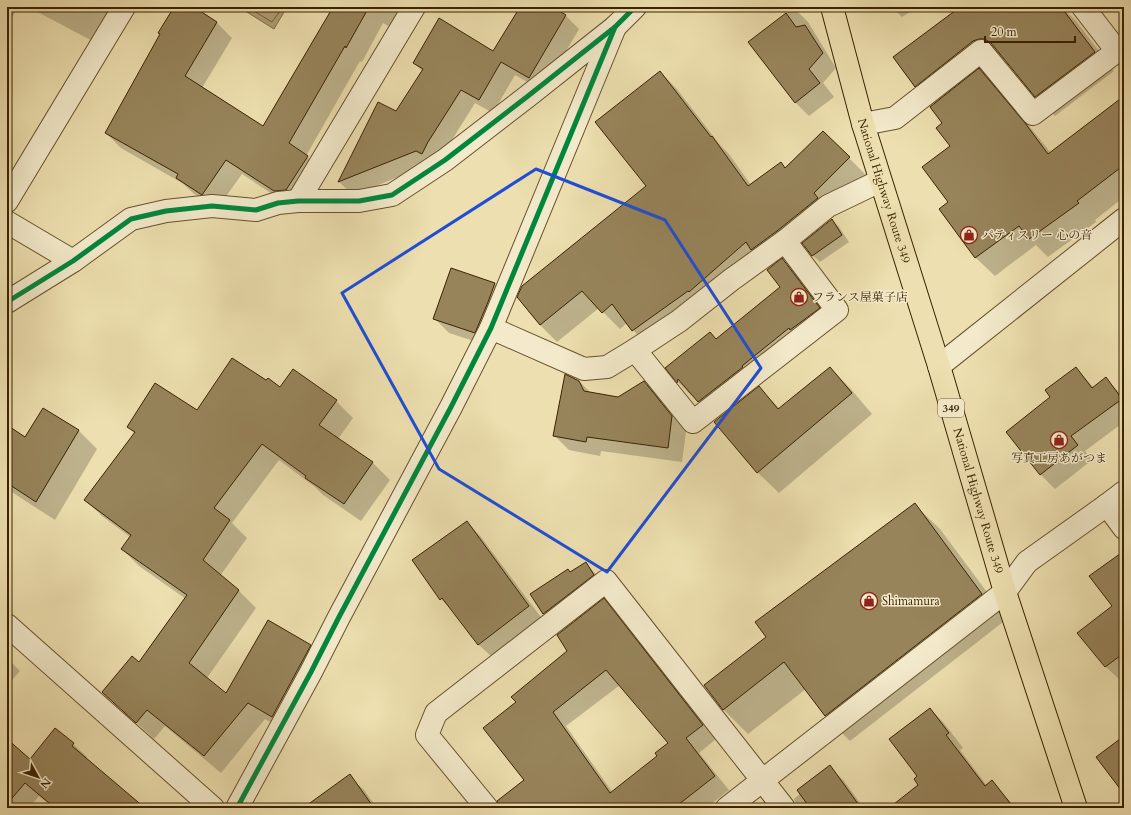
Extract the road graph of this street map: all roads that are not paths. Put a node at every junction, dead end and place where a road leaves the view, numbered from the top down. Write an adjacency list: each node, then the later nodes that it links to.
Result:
1 (124, 7): 11 (street)
2 (414, 7): 10 (street)
3 (635, 7): 6 (street)
4 (832, 7): 8 (highway, National Highway Route 349 / 349)
5 (1094, 11): 7 (street)
6 (615, 27): 10 (street); 17 (street)
7 (1120, 56): 8 (street)
8 (863, 124): 9 (highway, National Highway Route 349 / 349)
9 (880, 181): 14 (street); 19 (highway, National Highway Route 349 / 349)
10 (298, 201): 15 (street)
11 (7, 202)
12 (1124, 219): 19 (street)
13 (7, 222): 15 (street)
14 (785, 241): 18 (street); 18 (street)
15 (73, 261): 16 (street)
16 (7, 302)
17 (492, 328): 18 (street); 27 (street)
18 (635, 350)
19 (939, 366): 23 (highway, National Highway Route 349 / 349)
20 (1124, 492): 21 (street)
21 (1107, 505): 22 (street); 23 (street)
22 (1124, 528)
23 (1005, 592): 25 (street); 31 (highway, National Highway Route 349 / 349)
24 (7, 625): 26 (street)
25 (763, 780): 28 (street); 29 (street); 30 (street)
26 (213, 808)
27 (237, 808)
28 (487, 808)
29 (727, 808)
30 (784, 808)
31 (1076, 808)

